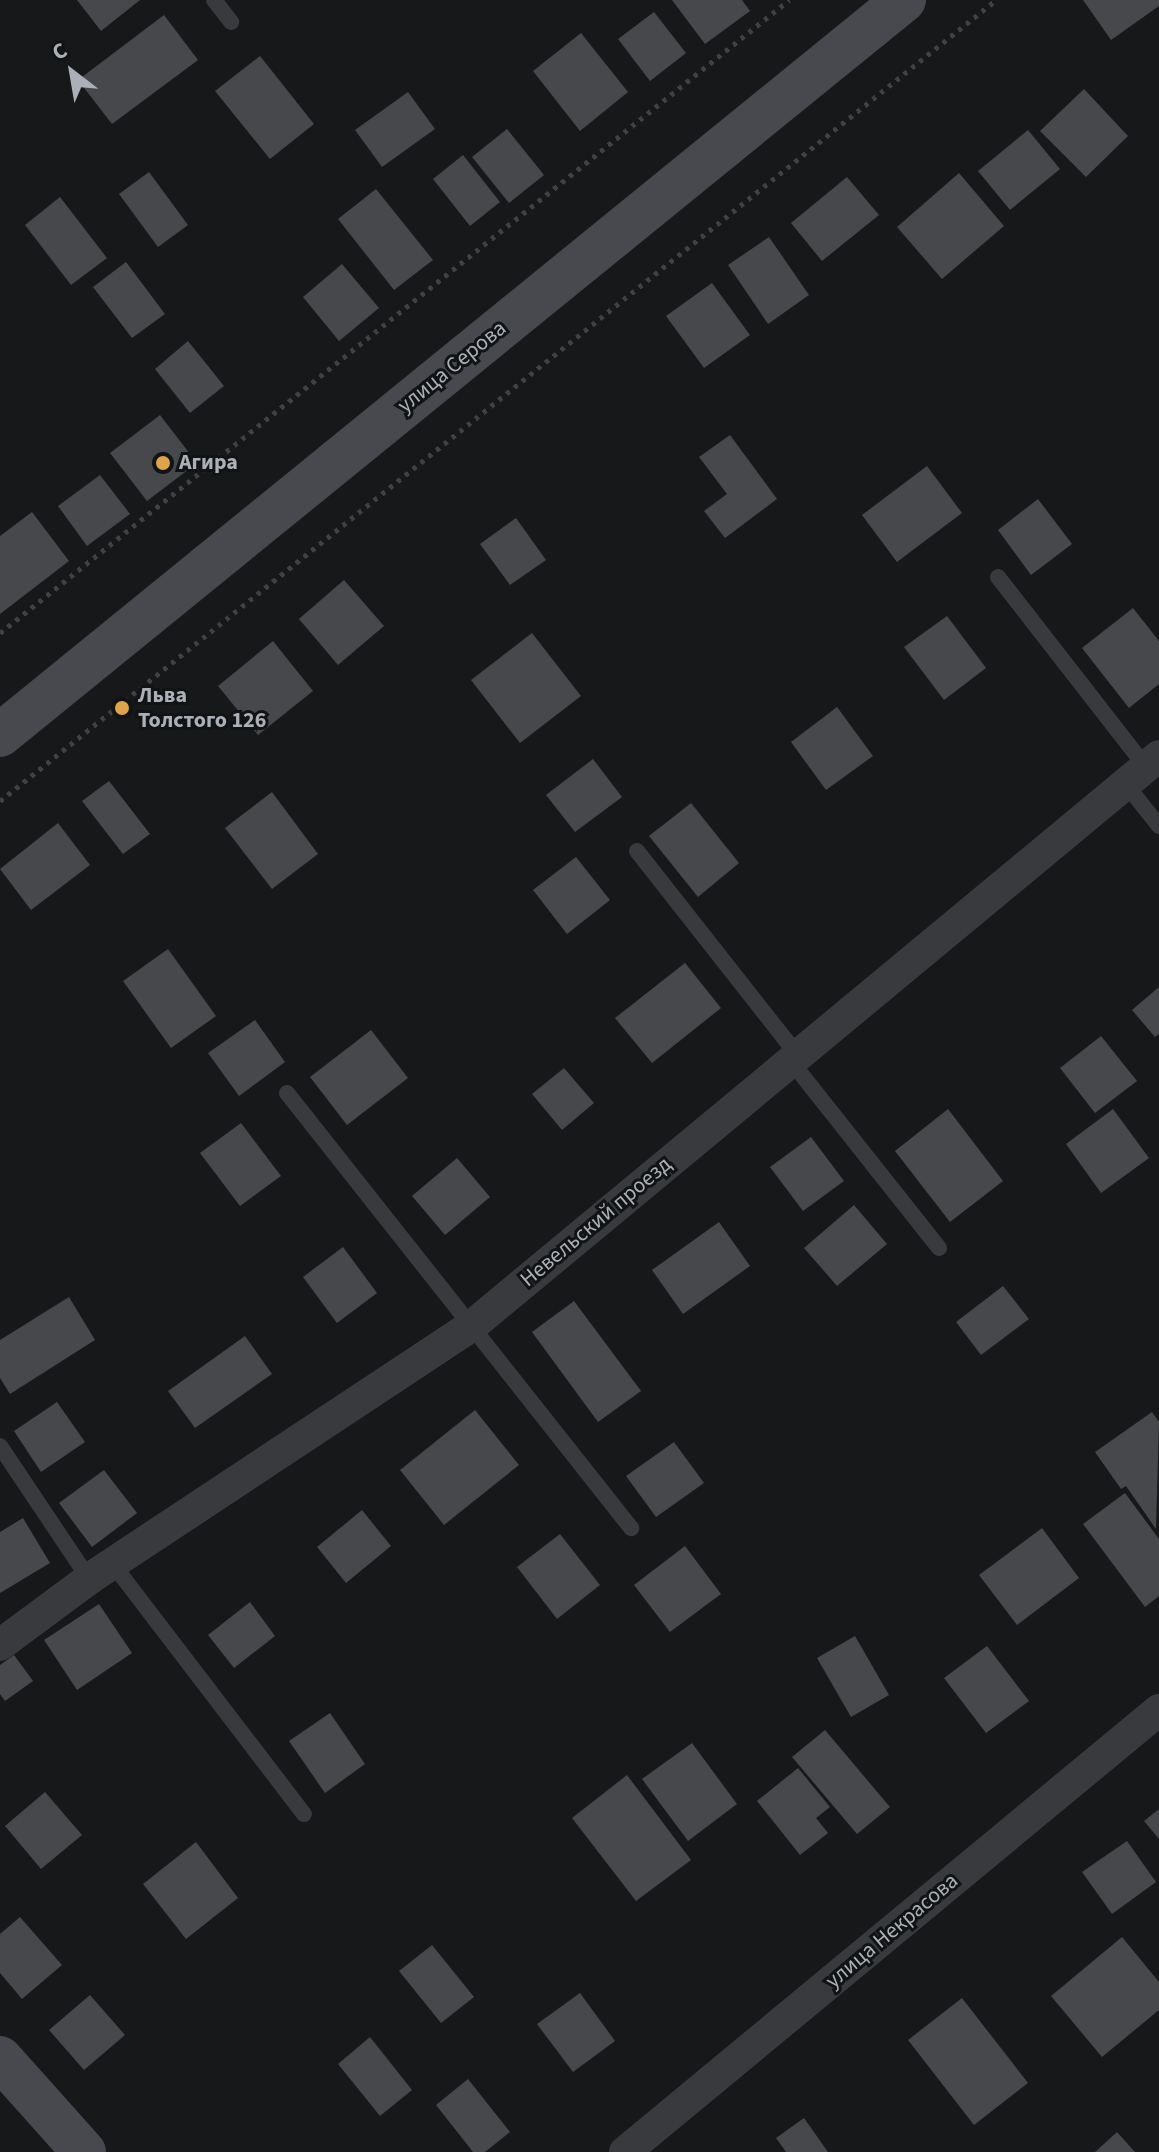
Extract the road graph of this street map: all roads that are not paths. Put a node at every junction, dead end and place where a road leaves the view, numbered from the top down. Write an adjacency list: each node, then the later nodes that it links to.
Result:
1 (214, 0): 3 (lane)
2 (904, 0): 5 (main road, улица Серова)
3 (231, 22)
4 (998, 577): 6 (lane)
5 (0, 735)
6 (1144, 769): 7 (lane); 9 (street, Невельский проезд)
7 (1159, 826)
8 (637, 851): 9 (lane)
9 (794, 1057): 11 (lane); 12 (street, Невельский проезд)
10 (287, 1093): 12 (lane)
11 (939, 1248)
12 (473, 1325): 14 (lane); 15 (street, Невельский проезд)
13 (0, 1446): 15 (lane)
14 (631, 1528)
15 (101, 1571): 16 (street, Невельский проезд); 18 (lane)
16 (0, 1645)
17 (1159, 1710): 21 (street, улица Некрасова)
18 (304, 1814)
19 (0, 2058): 20 (main road)
20 (84, 2152)
21 (625, 2152)

